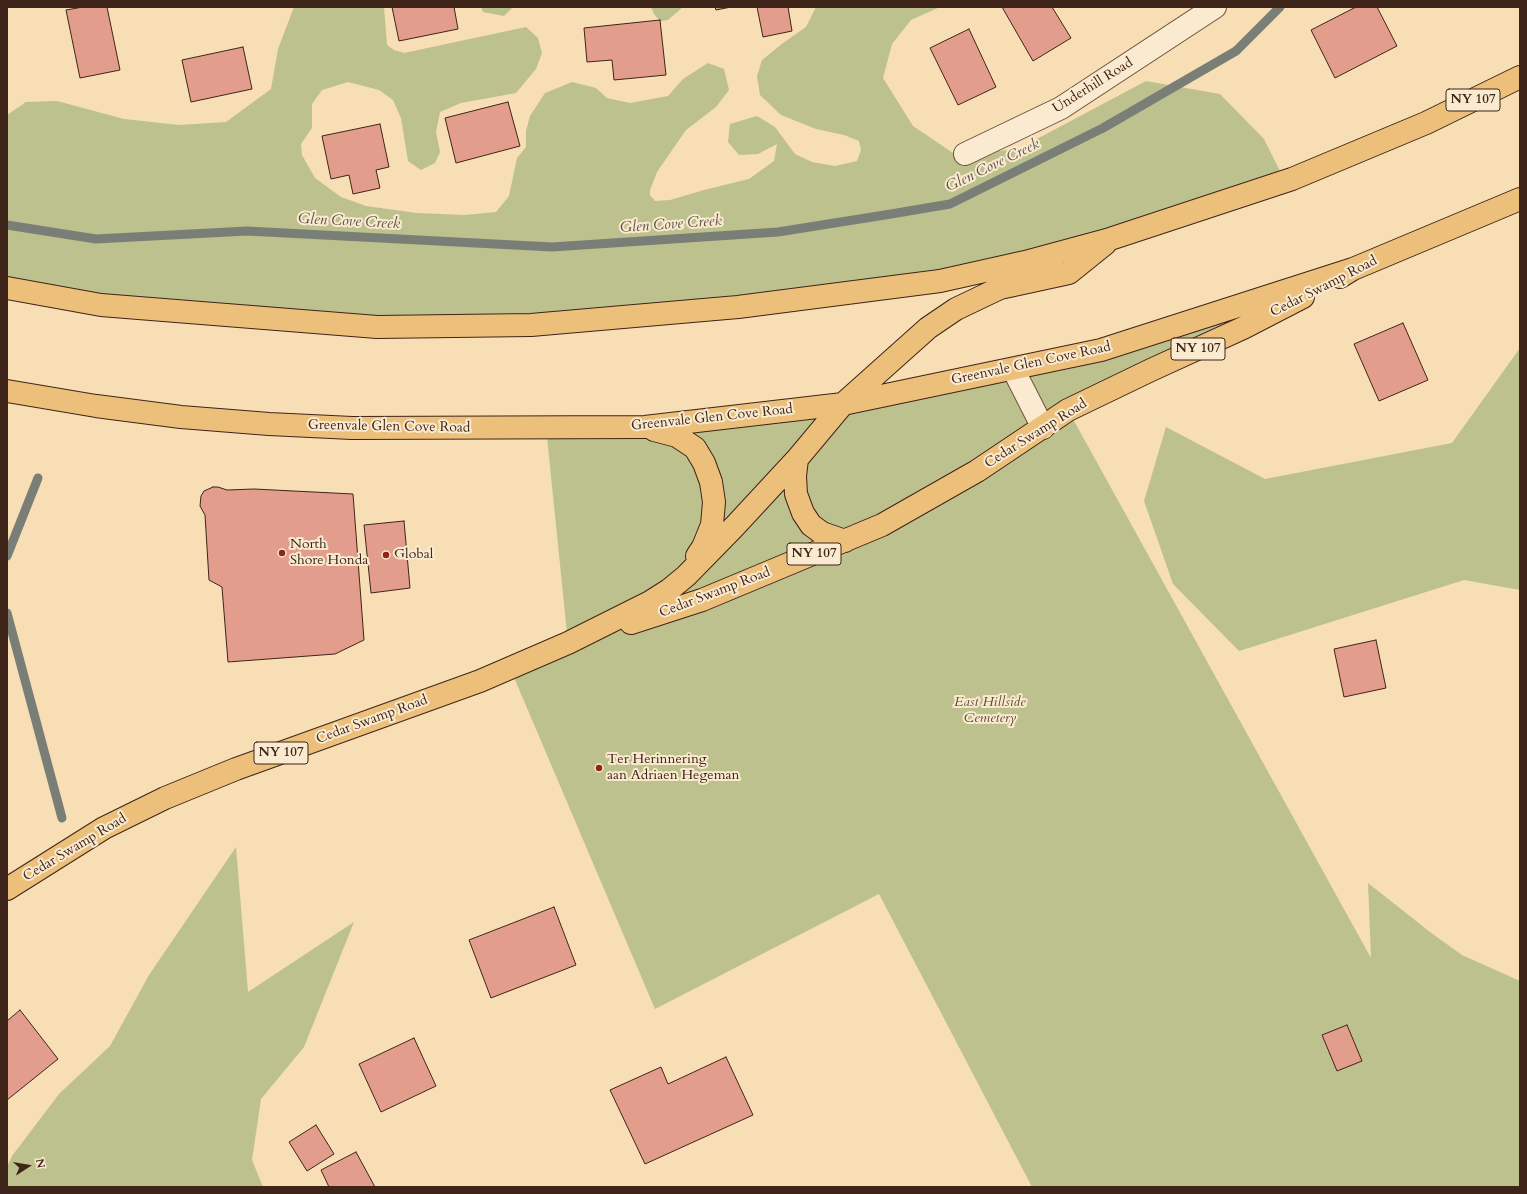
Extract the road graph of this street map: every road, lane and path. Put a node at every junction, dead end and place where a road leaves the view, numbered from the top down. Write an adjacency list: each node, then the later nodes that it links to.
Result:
1 (1215, 7): 3 (street, Underhill Road)
2 (1520, 77): 5 (main road, NY 107)
3 (965, 154)
4 (1520, 199): 6 (main road, Cedar Swamp Road / NY 107)
5 (1110, 239): 7 (main road); 10 (main road, NY 107)
6 (1354, 269): 8 (main road, Greenvale Glen Cove Road); 12 (main road, Cedar Swamp Road / NY 107)
7 (7, 288)
8 (1013, 369): 10 (main road, Greenvale Glen Cove Road); 12 (street)
9 (7, 392): 11 (main road, Greenvale Glen Cove Road)
10 (843, 404): 11 (main road, Greenvale Glen Cove Road); 13 (main road, Cedar Swamp Road / NY 107)
11 (645, 427): 15 (main road)
12 (1043, 428): 14 (main road, Cedar Swamp Road / NY 107)
13 (797, 459): 14 (main road); 15 (main road, Cedar Swamp Road / NY 107)
14 (845, 541): 16 (main road, Cedar Swamp Road / NY 107)
15 (686, 576): 16 (main road, Cedar Swamp Road / NY 107)
16 (568, 643): 17 (main road, Cedar Swamp Road / NY 107)
17 (7, 889)

